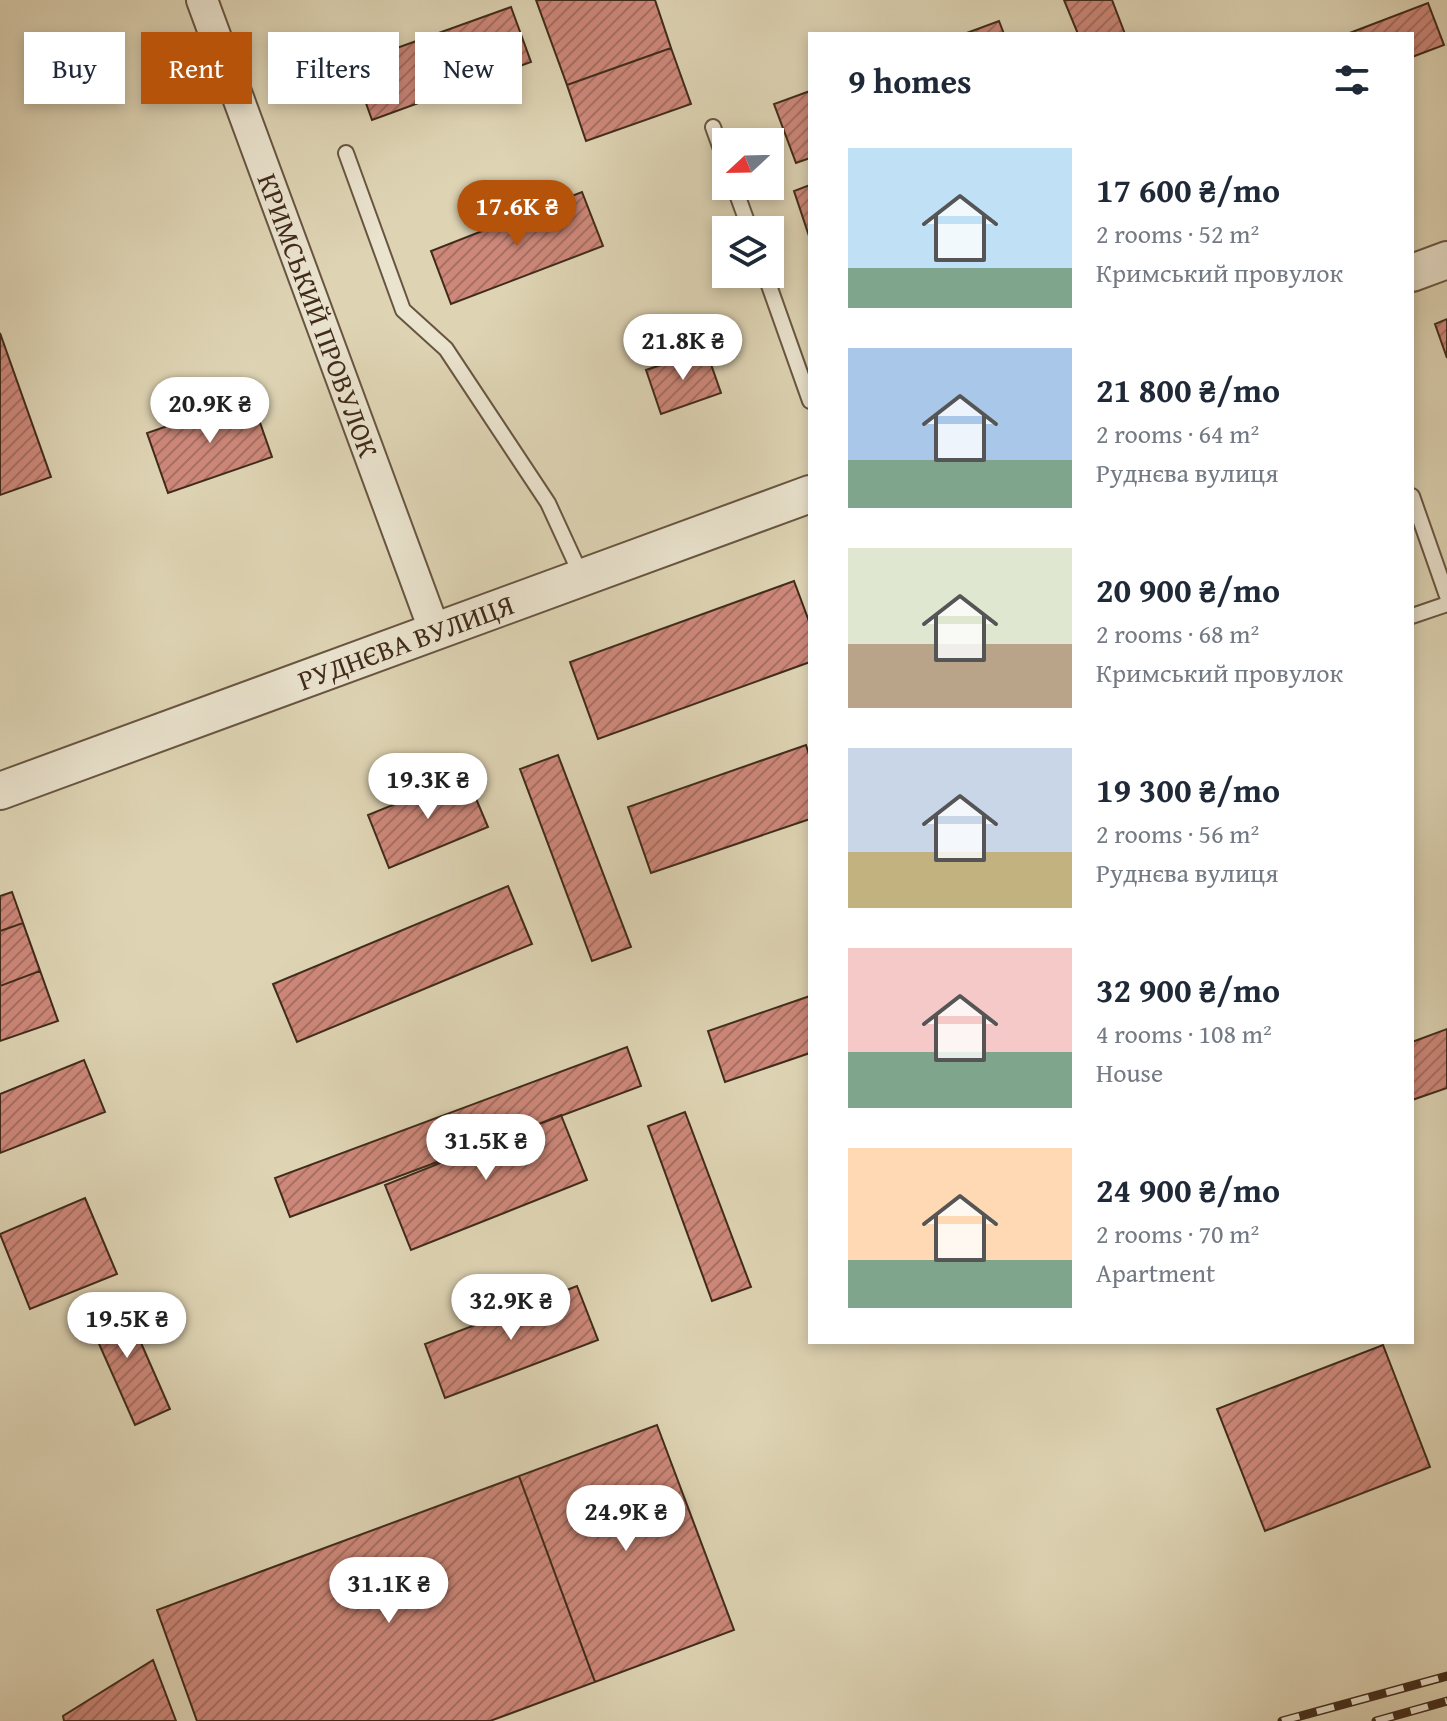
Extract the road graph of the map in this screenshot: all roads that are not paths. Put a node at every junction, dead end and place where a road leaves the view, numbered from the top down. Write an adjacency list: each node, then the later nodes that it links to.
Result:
1 (202, 0): 13 (street, КРИМСЬКИЙ ПРОВУЛОК)
2 (346, 153): 9 (lane)
3 (1447, 260): 4 (street)
4 (1414, 272)
5 (770, 288): 6 (lane)
6 (808, 395)
7 (808, 495): 9 (street, РУДНЄВА ВУЛИЦЯ)
8 (1414, 502): 10 (lane)
9 (582, 578): 13 (street, РУДНЄВА ВУЛИЦЯ)
10 (1447, 596)
11 (1447, 604): 12 (lane)
12 (1414, 615)
13 (435, 632): 14 (street, РУДНЄВА ВУЛИЦЯ)
14 (0, 791)

